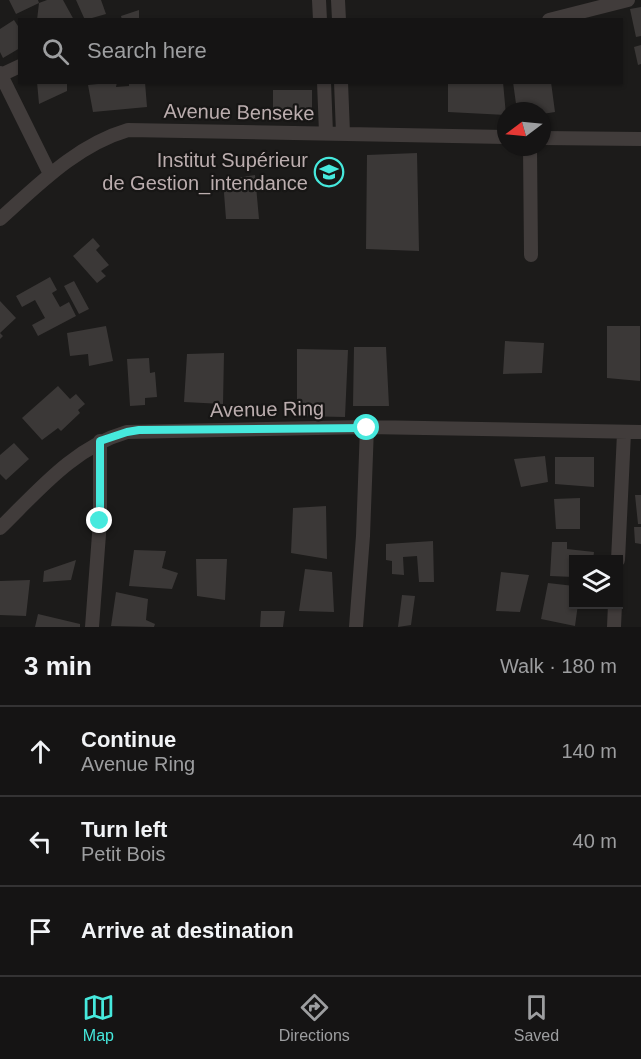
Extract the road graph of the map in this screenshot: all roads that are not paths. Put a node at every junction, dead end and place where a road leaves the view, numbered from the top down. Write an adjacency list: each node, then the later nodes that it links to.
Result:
1 (319, 0): 5 (street)
2 (338, 0): 6 (street)
3 (628, 0): 4 (street)
4 (588, 5): 7 (street)
5 (320, 18)
6 (339, 18)
7 (554, 18)
8 (18, 67): 9 (street)
9 (1, 74): 18 (street)
10 (324, 84): 12 (street)
11 (341, 84): 13 (street)
12 (326, 133): 13 (street, Avenue Benseke); 18 (street, Avenue Benseke)
13 (343, 133): 14 (street, Avenue Benseke)
14 (497, 137)
15 (551, 138): 16 (street)
16 (641, 139)
17 (530, 156): 20 (street)
18 (50, 174): 19 (street, Avenue Benseke)
19 (0, 219)
20 (531, 255)
21 (367, 428): 23 (street, Avenue Ring); 24 (street, Avenue Ring); 29 (street)
22 (641, 432): 23 (street, Avenue Ring)
23 (624, 433): 26 (street)
24 (100, 441): 25 (street, Avenue Ring); 28 (street)
25 (0, 528)
26 (618, 555)
27 (615, 609): 30 (street)
28 (92, 627)
29 (356, 627)
30 (614, 627)

